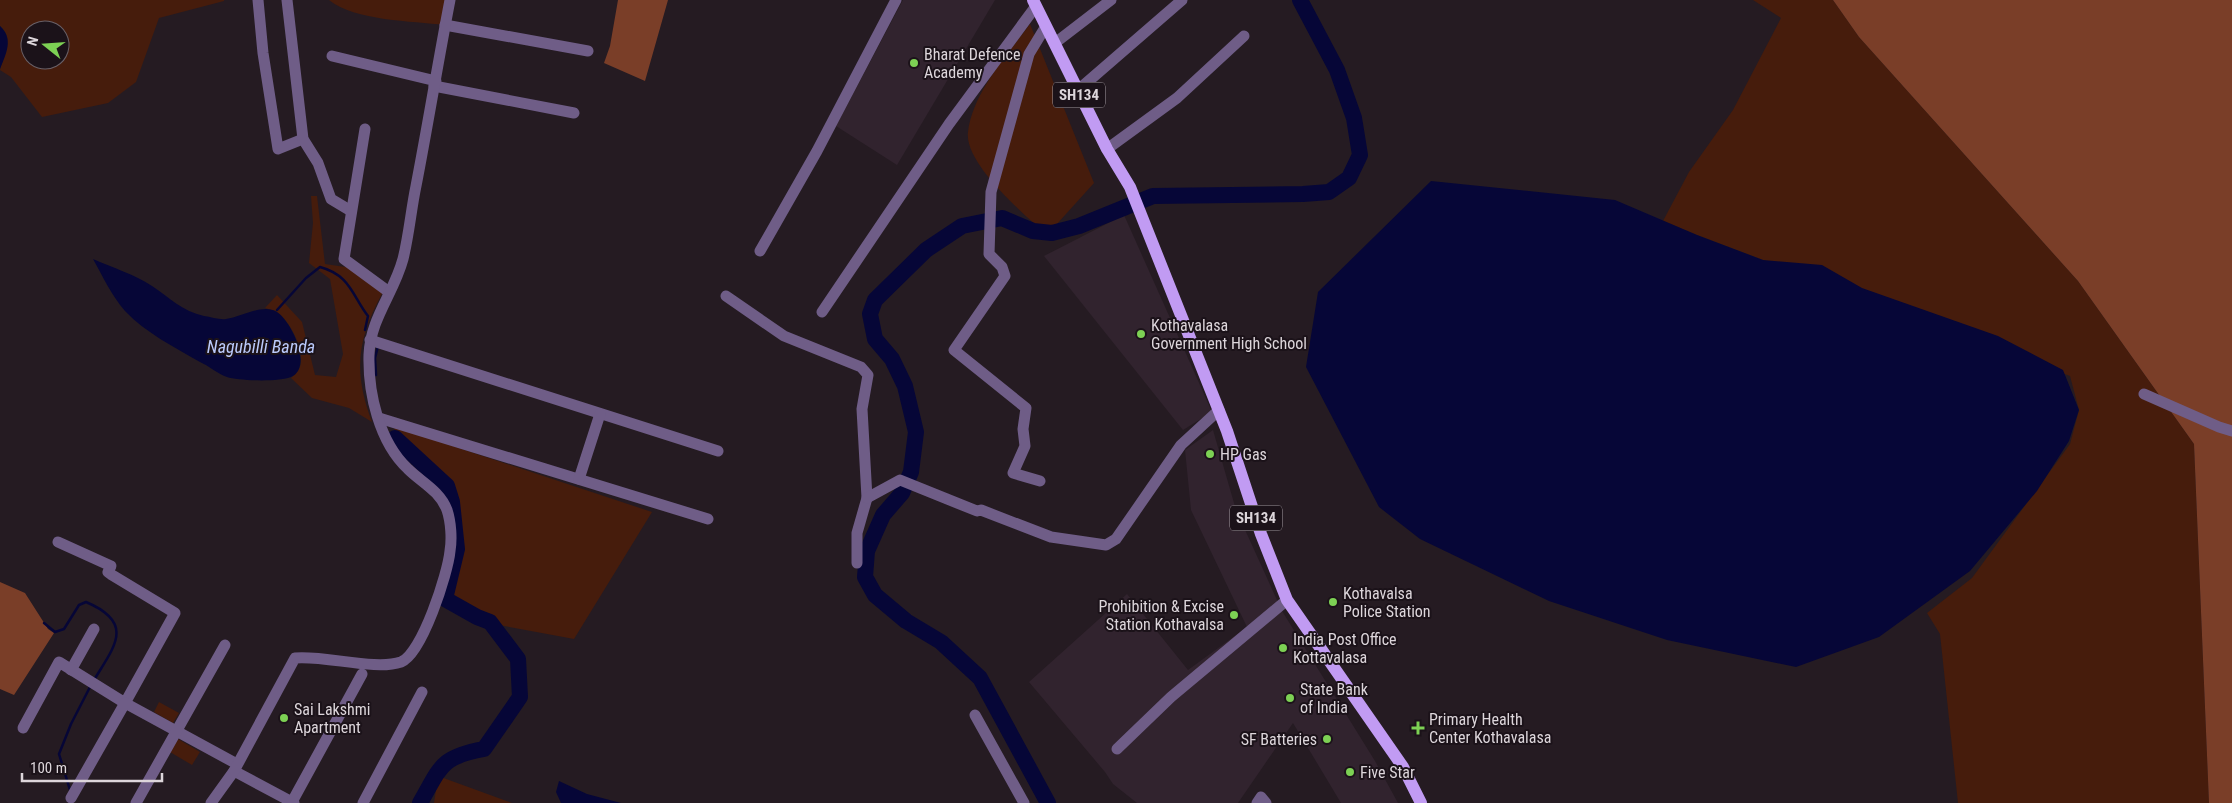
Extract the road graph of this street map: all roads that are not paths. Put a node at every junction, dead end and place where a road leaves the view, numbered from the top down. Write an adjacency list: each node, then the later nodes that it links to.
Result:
1 (258, 0): 18 (street)
2 (287, 0): 18 (street)
3 (450, 0): 8 (street)
4 (896, 0): 21 (street)
5 (1111, 0): 11 (street)
6 (1182, 0): 15 (street)
7 (1034, 3): 9 (main road, SH134); 24 (street)
8 (445, 24): 12 (street); 14 (street)
9 (1046, 26): 11 (main road, SH134); 33 (street)
10 (1244, 36): 19 (street)
11 (1055, 43): 15 (main road, SH134)
12 (588, 51)
13 (332, 56): 14 (street)
14 (435, 83): 16 (street); 22 (street)
15 (1077, 90): 19 (main road, SH134)
16 (574, 113)
17 (365, 129): 20 (street)
18 (304, 139): 20 (street)
19 (1107, 149): 27 (main road, SH134)
20 (350, 211): 22 (street)
21 (760, 251)
22 (389, 292): 25 (street)
23 (726, 296): 34 (street)
24 (822, 312)
25 (371, 341): 28 (street); 29 (street)
26 (2144, 394): 30 (street)
27 (1219, 410): 34 (street); 38 (main road, SH134)
28 (600, 414): 31 (street); 32 (street)
29 (379, 418): 32 (street); 49 (street)
30 (2232, 431)
31 (718, 451)
32 (578, 479): 35 (street)
33 (1040, 481)
34 (867, 498): 37 (street)
35 (708, 519)
36 (58, 542): 44 (street)
37 (857, 563)
38 (1286, 600): 48 (street); 58 (main road, SH134)
39 (94, 628): 41 (street)
40 (225, 645): 47 (street)
41 (71, 670): 44 (street); 46 (street)
42 (362, 674): 51 (street)
43 (422, 692): 54 (street)
44 (125, 703): 47 (street); 50 (street)
45 (975, 716): 55 (street)
46 (23, 728)
47 (176, 731): 49 (street); 52 (street)
48 (1117, 749)
49 (236, 768): 51 (street); 53 (street)
50 (71, 798)
51 (293, 802)
52 (136, 803)
53 (211, 803)
54 (363, 803)
55 (1024, 803)
56 (1257, 803): 57 (street)
57 (1266, 803)
58 (1421, 803)

